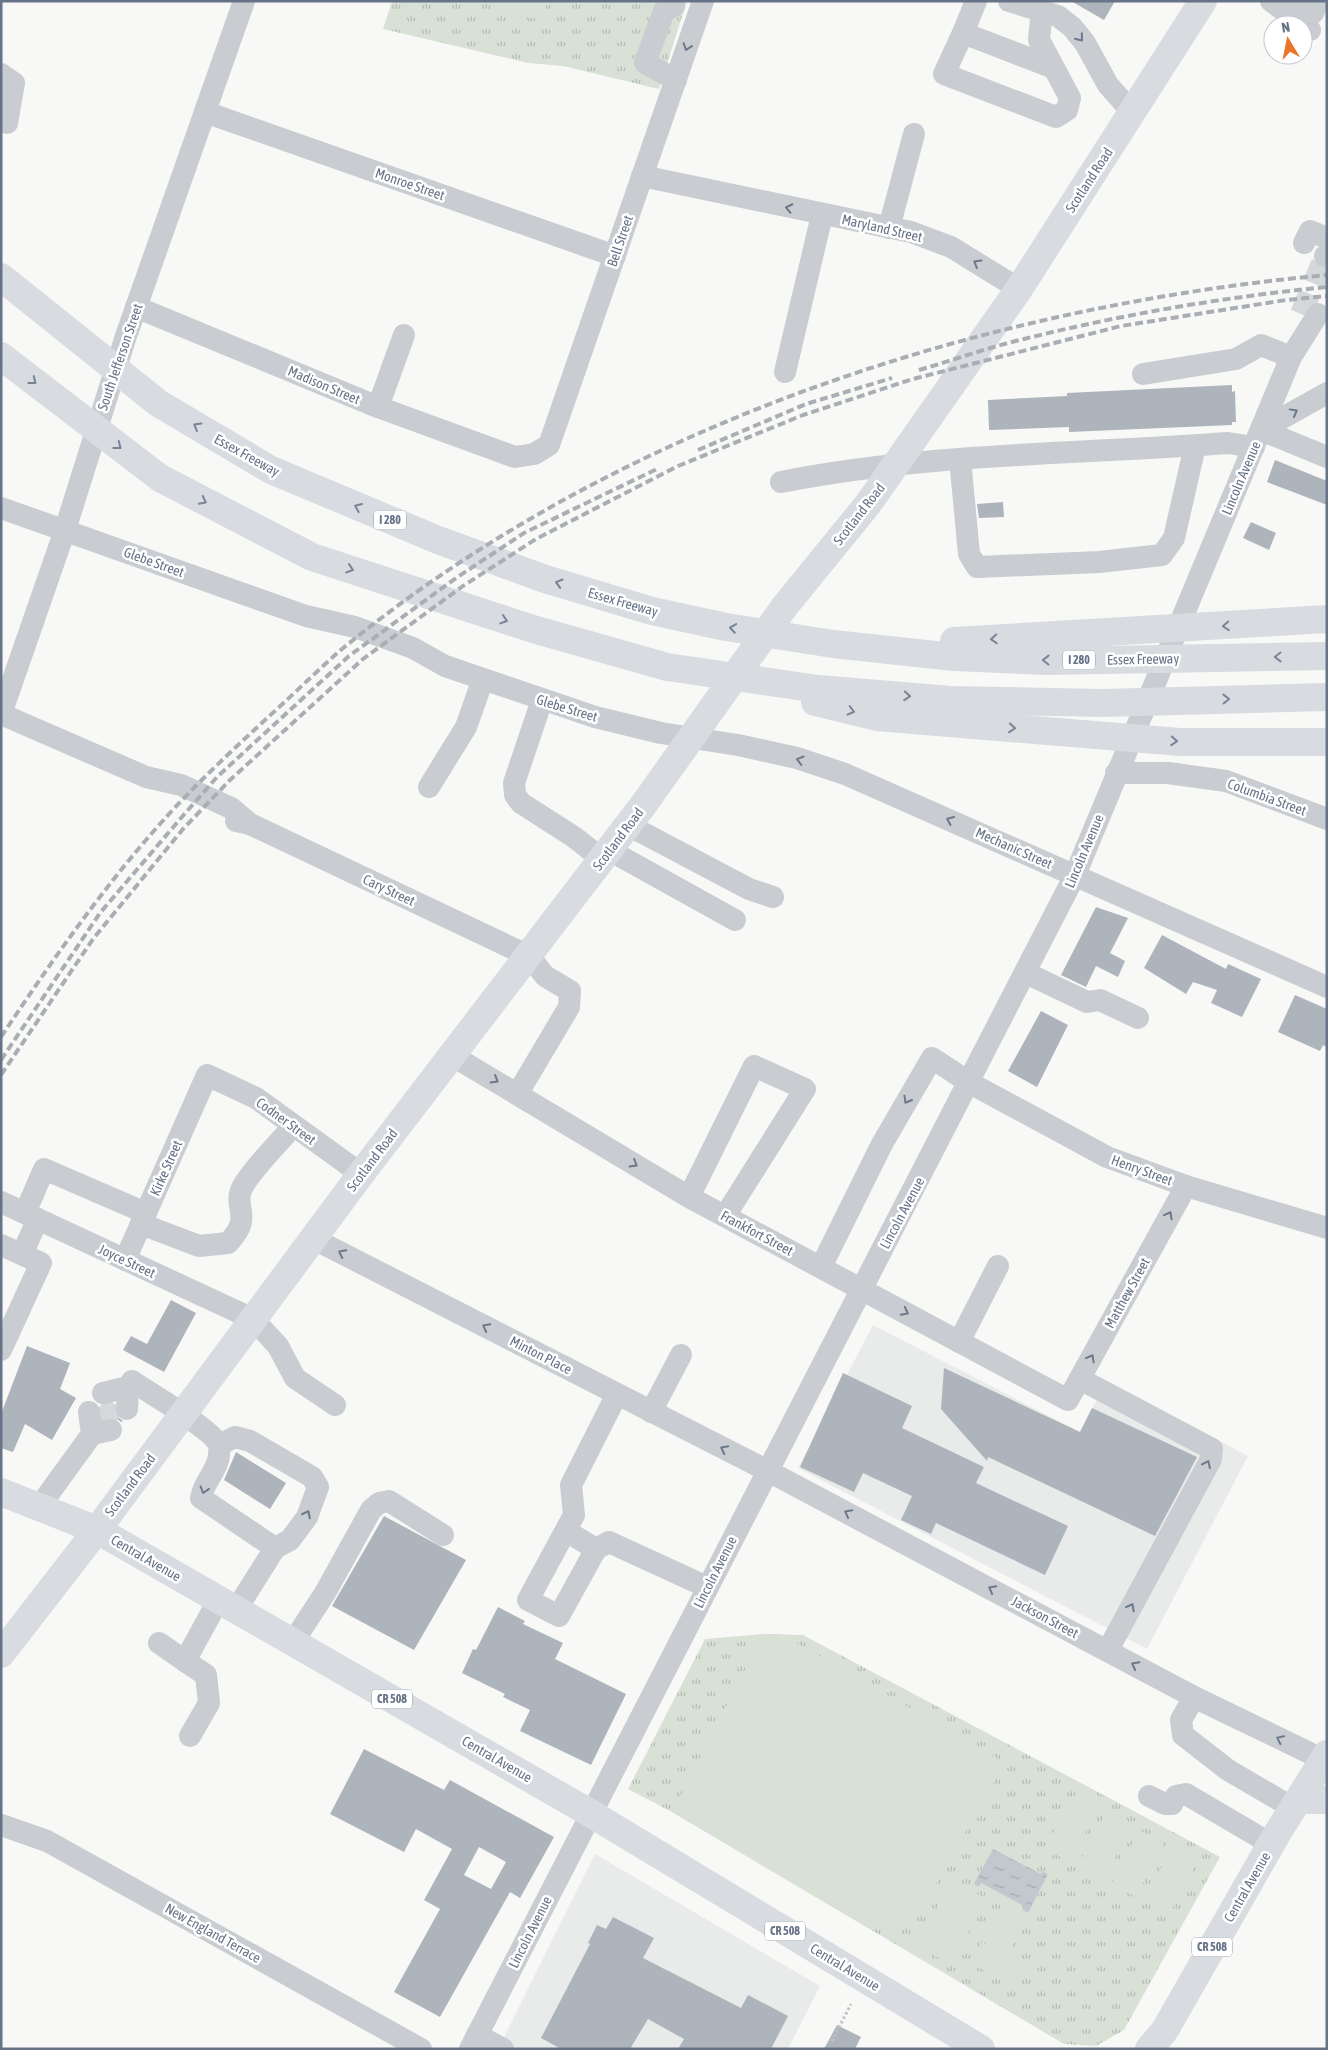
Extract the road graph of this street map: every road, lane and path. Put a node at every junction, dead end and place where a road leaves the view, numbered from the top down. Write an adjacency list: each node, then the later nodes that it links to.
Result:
1 (244, 1): 16 (street, South Jefferson Street)
2 (976, 1): 12 (street)
3 (1009, 1): 10 (street)
4 (1203, 1): 17 (main road, Scotland Road)
5 (1271, 1): 11 (street)
6 (1296, 1): 7 (street)
7 (1319, 1)
8 (675, 4): 9 (street); 15 (street)
9 (700, 10): 15 (street, Bell Street, one-way to 15)
10 (1042, 10): 13 (street); 17 (street, one-way to 17)
11 (1290, 15)
12 (963, 33): 13 (street); 13 (street)
13 (1054, 68)
14 (1, 74): 18 (street)
15 (676, 80): 20 (street, Bell Street)
16 (205, 112): 25 (street, Monroe Street); 28 (street, South Jefferson Street)
17 (1132, 112): 27 (main road, Scotland Road)
18 (7, 123)
19 (914, 134): 22 (street)
20 (642, 176): 21 (street, Maryland Street, one-way to 20); 25 (street, Bell Street)
21 (822, 215): 22 (street, Maryland Street); 33 (street, Maryland Street)
22 (889, 228): 27 (street, Maryland Street, one-way to 22)
23 (1304, 243): 24 (street)
24 (1326, 250)
25 (615, 256): 39 (street, Bell Street)
26 (1, 277): 46 (main road, Essex Freeway / I 280, one-way to 26)
27 (1019, 289): 53 (main road, Scotland Road)
28 (136, 307): 36 (street, Madison Street); 44 (street, South Jefferson Street)
29 (1309, 314): 32 (street, Lincoln Avenue)
30 (404, 336): 36 (street)
31 (1, 356): 48 (main road, one-way to 48)
32 (1292, 357): 34 (street); 37 (street, Lincoln Avenue)
33 (785, 372)
34 (1143, 374)
35 (1327, 393): 37 (street, one-way to 35)
36 (378, 407): 39 (street, Madison Street)
37 (1257, 438): 38 (street); 40 (street); 55 (street, Lincoln Avenue)
38 (1195, 446): 41 (street); 41 (street)
39 (515, 458)
40 (1327, 458)
41 (960, 459): 42 (street)
42 (781, 482)
43 (1, 508): 44 (street, Glebe Street)
44 (65, 530): 49 (street, Glebe Street); 52 (street, South Jefferson Street)
45 (1327, 619): 46 (main road, one-way to 46)
46 (833, 644): 47 (main road, Essex Freeway / I 280, one-way to 46)
47 (1327, 656)
48 (667, 667): 50 (main road, one-way to 50); 54 (main road, one-way to 54)
49 (483, 679): 51 (street, Glebe Street); 56 (street)
50 (1327, 697)
51 (542, 700): 53 (street, Glebe Street); 59 (street)
52 (1, 714): 63 (street, Cary Street)
53 (691, 738): 58 (main road, Scotland Road); 60 (street, Mechanic Street, one-way to 53)
54 (1327, 742)
55 (1116, 773): 57 (street, Columbia Street); 60 (street, Lincoln Avenue)
56 (429, 787)
57 (1327, 819)
58 (628, 824): 59 (main road, Scotland Road); 61 (street)
59 (606, 854): 62 (street); 63 (main road, Scotland Road)
60 (1075, 875): 64 (street, Lincoln Avenue); 65 (street, Mechanic Street)
61 (773, 897)
62 (735, 920)
63 (528, 956): 67 (main road, Scotland Road); 70 (street)
64 (1026, 973): 66 (street); 69 (street, Lincoln Avenue)
65 (1327, 987)
66 (1138, 1018)
67 (453, 1056): 70 (street, Frankfort Street, one-way to 70); 72 (main road, Scotland Road)
68 (207, 1076): 71 (street, Codner Street); 78 (street, Kirke Street)
69 (970, 1083): 73 (street, Henry Street); 85 (street, Henry Street, one-way to 85); 86 (street, Lincoln Avenue)
70 (518, 1094): 74 (street, Frankfort Street, one-way to 74)
71 (293, 1126): 72 (street, Codner Street); 78 (street)
72 (361, 1174): 80 (main road, Scotland Road)
73 (1186, 1186): 79 (street, Henry Street); 91 (street, Matthew Street, one-way to 73)
74 (689, 1197): 77 (street, Frankfort Street); 77 (street)
75 (1, 1202): 76 (street, Joyce Street)
76 (32, 1216): 78 (street); 82 (street); 83 (street, Joyce Street)
77 (725, 1216): 85 (street, Frankfort Street)
78 (143, 1219): 83 (street, Kirke Street)
79 (1327, 1228)
80 (314, 1239): 87 (main road, Scotland Road); 92 (street, Minton Place, one-way to 80)
81 (1, 1245): 82 (street)
82 (22, 1254): 89 (street)
83 (125, 1260): 87 (street, Joyce Street)
84 (998, 1266): 88 (street)
85 (821, 1267): 86 (street, Frankfort Street)
86 (862, 1289): 88 (street, Frankfort Street, one-way to 88); 100 (street, Lincoln Avenue)
87 (253, 1319): 95 (street); 97 (main road, Scotland Road)
88 (959, 1342): 94 (street, Frankfort Street)
89 (1, 1350)
90 (681, 1354): 96 (street)
91 (1080, 1379): 94 (street, Matthew Street); 112 (street, one-way to 91)
92 (617, 1394): 96 (street, Minton Place); 104 (street)
93 (119, 1398): 97 (street)
94 (1068, 1400)
95 (335, 1405)
96 (651, 1412): 100 (street, Minton Place, one-way to 96)
97 (183, 1414): 99 (street); 103 (main road, Scotland Road)
98 (98, 1424): 102 (street)
99 (219, 1445): 106 (street, one-way to 106); 106 (street, one-way to 99)
100 (768, 1471): 108 (street, Lincoln Avenue); 112 (street, Jackson Street, one-way to 100)
101 (1, 1492): 102 (main road, Central Avenue / CR 508)
102 (39, 1507): 103 (main road, Central Avenue / CR 508)
103 (97, 1530): 109 (main road, Central Avenue / CR 508); 113 (main road, Scotland Road)
104 (566, 1531): 107 (street); 107 (street)
105 (443, 1535): 110 (street)
106 (275, 1548): 109 (street)
107 (596, 1549): 108 (street)
108 (707, 1588): 121 (street, Lincoln Avenue)
109 (228, 1604): 110 (main road, Central Avenue / CR 508); 114 (street)
110 (293, 1642): 121 (main road, Central Avenue / CR 508)
111 (159, 1643): 114 (street)
112 (1108, 1650): 115 (street, Jackson Street, one-way to 112)
113 (1, 1654)
114 (185, 1661): 116 (street)
115 (1194, 1697): 117 (street, Jackson Street, one-way to 115); 120 (street)
116 (190, 1736)
117 (1326, 1758): 120 (main road, Central Avenue)
118 (1149, 1796): 123 (street)
119 (1327, 1800): 120 (main road)
120 (1296, 1804): 123 (main road, Central Avenue / CR 508)
121 (590, 1812): 126 (street, Lincoln Avenue); 129 (main road, Central Avenue / CR 508)
122 (1, 1825): 127 (street, New England Terrace)
123 (1271, 1844): 130 (main road, Central Avenue / CR 508)
124 (850, 2004): 125 (path)
125 (832, 2041)
126 (473, 2042): 128 (street)
127 (421, 2049)
128 (503, 2049)
129 (981, 2049)
130 (1149, 2049)

